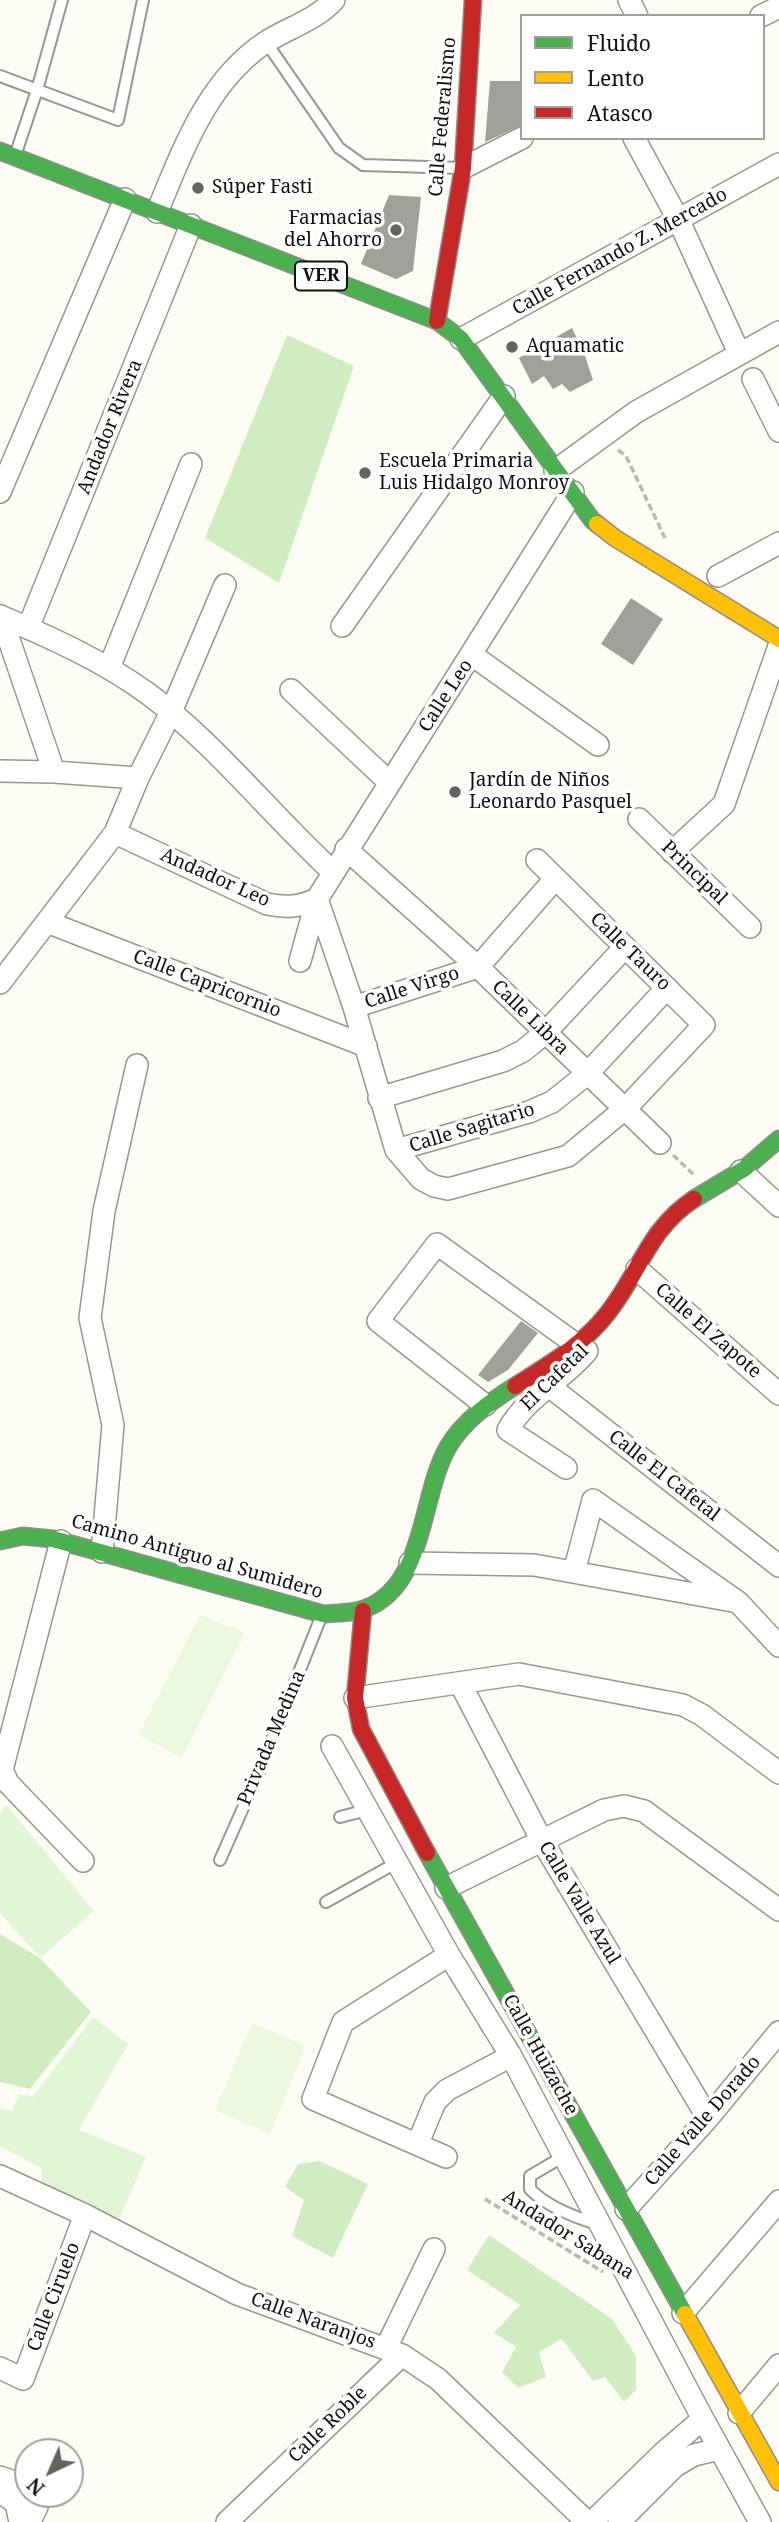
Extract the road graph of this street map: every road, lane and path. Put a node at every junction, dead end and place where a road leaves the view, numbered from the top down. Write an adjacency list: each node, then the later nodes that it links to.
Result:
1 (62, 0): 7 (lane)
2 (143, 0): 7 (lane)
3 (334, 0): 5 (street)
4 (472, 0): 12 (main road, Calle Federalismo)
5 (266, 42): 12 (lane); 14 (street)
6 (0, 76): 7 (lane)
7 (37, 90): 10 (lane)
8 (520, 139): 12 (street)
9 (635, 140): 15 (street)
10 (8, 153): 13 (main road, VER)
11 (779, 164): 15 (street, Calle Fernando Z. Mercado)
12 (463, 168): 17 (main road, Calle Federalismo)
13 (125, 198): 14 (main road, VER); 27 (street)
14 (158, 212): 16 (main road, VER)
15 (679, 221): 19 (street, Calle Fernando Z. Mercado); 20 (street)
16 (191, 225): 17 (main road, VER); 37 (street, Andador Rivera)
17 (437, 321): 19 (main road, VER)
18 (779, 332): 20 (street)
19 (461, 339): 22 (main road, VER)
20 (739, 353): 24 (street)
21 (753, 379): 23 (street)
22 (504, 396): 26 (main road, VER); 36 (street)
23 (779, 431)
24 (601, 436): 26 (street); 31 (path)
25 (191, 464): 41 (street)
26 (555, 471): 28 (main road, VER)
27 (0, 492)
28 (573, 492): 29 (main road, VER); 38 (main road, VER); 40 (street, Calle Leo)
29 (602, 504)
30 (779, 543): 32 (street)
31 (670, 549)
32 (712, 573): 34 (main road)
33 (225, 585): 43 (street)
34 (738, 589)
35 (1, 616): 37 (street); 46 (street)
36 (342, 626)
37 (28, 628): 41 (street)
38 (779, 639)
39 (779, 646): 52 (street)
40 (478, 659): 44 (street); 48 (street, Calle Leo)
41 (109, 668): 43 (street)
42 (291, 690): 48 (street)
43 (171, 712): 47 (street); 54 (street)
44 (598, 745)
45 (0, 771): 46 (street)
46 (54, 772): 47 (street)
47 (138, 778): 50 (street)
48 (389, 782): 51 (street, Calle Leo)
49 (639, 819): 52 (street, Principal)
50 (115, 832): 56 (street, Andador Leo); 57 (street)
51 (346, 849): 54 (street, Calle Leo); 61 (street, Calle Libra)
52 (672, 852): 58 (street, Principal)
53 (537, 860): 55 (street, Calle Tauro)
54 (333, 872): 56 (street, Calle Leo)
55 (555, 878): 59 (street, Calle Tauro); 61 (street, Calle Virgo)
56 (317, 899): 60 (street, Calle Leo); 64 (street)
57 (47, 922): 62 (street); 66 (street, Calle Capricornio)
58 (750, 926)
59 (625, 947): 63 (street, Calle Tauro); 65 (street)
60 (300, 961)
61 (478, 967): 64 (street, Calle Virgo); 65 (street, Calle Libra)
62 (0, 983)
63 (667, 988): 68 (street, Calle Sagitario); 70 (street, Calle Tauro)
64 (354, 1007): 66 (street)
65 (545, 1033): 68 (street, Calle Libra); 69 (street)
66 (366, 1046): 69 (street)
67 (137, 1065): 86 (street)
68 (587, 1074): 70 (street, Calle Libra); 73 (street, Calle Sagitario)
69 (379, 1098): 73 (street)
70 (626, 1108): 72 (street, Calle Libra); 73 (street)
71 (779, 1139): 74 (main road, Camino Antiguo al Sumidero)
72 (660, 1143): 75 (path)
73 (396, 1150)
74 (741, 1171): 75 (main road, Camino Antiguo al Sumidero); 76 (street)
75 (709, 1190): 77 (main road, Camino Antiguo al Sumidero)
76 (779, 1206)
77 (637, 1269): 78 (main road, Camino Antiguo al Sumidero); 81 (street, Calle El Zapote)
78 (599, 1324): 79 (main road, Camino Antiguo al Sumidero); 80 (street, El Cafetal)
79 (577, 1345): 82 (main road, Camino Antiguo al Sumidero); 82 (street)
80 (549, 1386): 83 (street, El Cafetal); 88 (street, Calle El Cafetal)
81 (779, 1394)
82 (485, 1405): 87 (main road, Camino Antiguo al Sumidero)
83 (566, 1468)
84 (0, 1541): 85 (main road, Camino Antiguo al Sumidero)
85 (61, 1541): 86 (main road, Camino Antiguo al Sumidero); 97 (street)
86 (102, 1552): 92 (main road, Camino Antiguo al Sumidero)
87 (410, 1563): 89 (street); 91 (main road, Camino Antiguo al Sumidero)
88 (779, 1566)
89 (574, 1572): 90 (street); 90 (street)
90 (738, 1602): 93 (street)
91 (363, 1611): 92 (main road, Camino Antiguo al Sumidero); 95 (main road, Calle Huizache)
92 (323, 1615): 103 (lane, Privada Medina)
93 (779, 1646)
94 (460, 1683): 95 (street); 99 (street); 102 (street, Calle Valle Azul)
95 (355, 1698): 106 (main road, Calle Huizache)
96 (0, 1706): 97 (street)
97 (14, 1726): 104 (street)
98 (332, 1746): 100 (street, Calle Huizache)
99 (779, 1773)
100 (367, 1810): 101 (lane); 105 (street, Calle Huizache)
101 (340, 1817)
102 (542, 1841): 106 (street); 108 (street); 112 (street, Calle Valle Azul)
103 (220, 1860)
104 (83, 1861)
105 (396, 1863): 107 (lane); 109 (street, Calle Huizache)
106 (446, 1888): 119 (main road, Calle Huizache)
107 (326, 1902)
108 (779, 1910)
109 (449, 1955): 111 (street, Calle Huizache); 113 (street)
110 (779, 2032): 112 (street, Calle Valle Dorado)
111 (511, 2056): 113 (street); 114 (street, Calle Huizache)
112 (708, 2118): 119 (street, Calle Valle Dorado)
113 (418, 2143): 115 (street)
114 (564, 2156): 121 (street, Calle Huizache); 121 (lane)
115 (446, 2157)
116 (0, 2176): 120 (street, Calle Naranjos)
117 (485, 2199): 123 (path, Andador Sabana)
118 (779, 2201): 124 (street)
119 (626, 2209): 124 (main road, Calle Huizache)
120 (85, 2216): 125 (street, Calle Naranjos); 127 (street, Calle Ciruelo)
121 (601, 2225): 123 (street, Calle Huizache)
122 (434, 2249): 125 (street)
123 (637, 2294): 129 (street, Calle Huizache)
124 (683, 2313): 128 (main road, Calle Huizache)
125 (394, 2351): 133 (street, Calle Roble); 137 (street, Calle Naranjos)
126 (779, 2365): 128 (street)
127 (0, 2368)
128 (739, 2413): 131 (main road, Calle Huizache)
129 (703, 2419): 130 (street, Calle Huizache); 137 (street)
130 (719, 2449): 138 (street); 139 (street, Calle Huizache)
131 (779, 2482)
132 (0, 2492): 134 (street)
133 (254, 2496): 135 (street, Calle Roble); 136 (street, Calle Roble)
134 (20, 2522)
135 (211, 2522)
136 (226, 2522)
137 (589, 2522)
138 (619, 2522)
139 (760, 2522)

